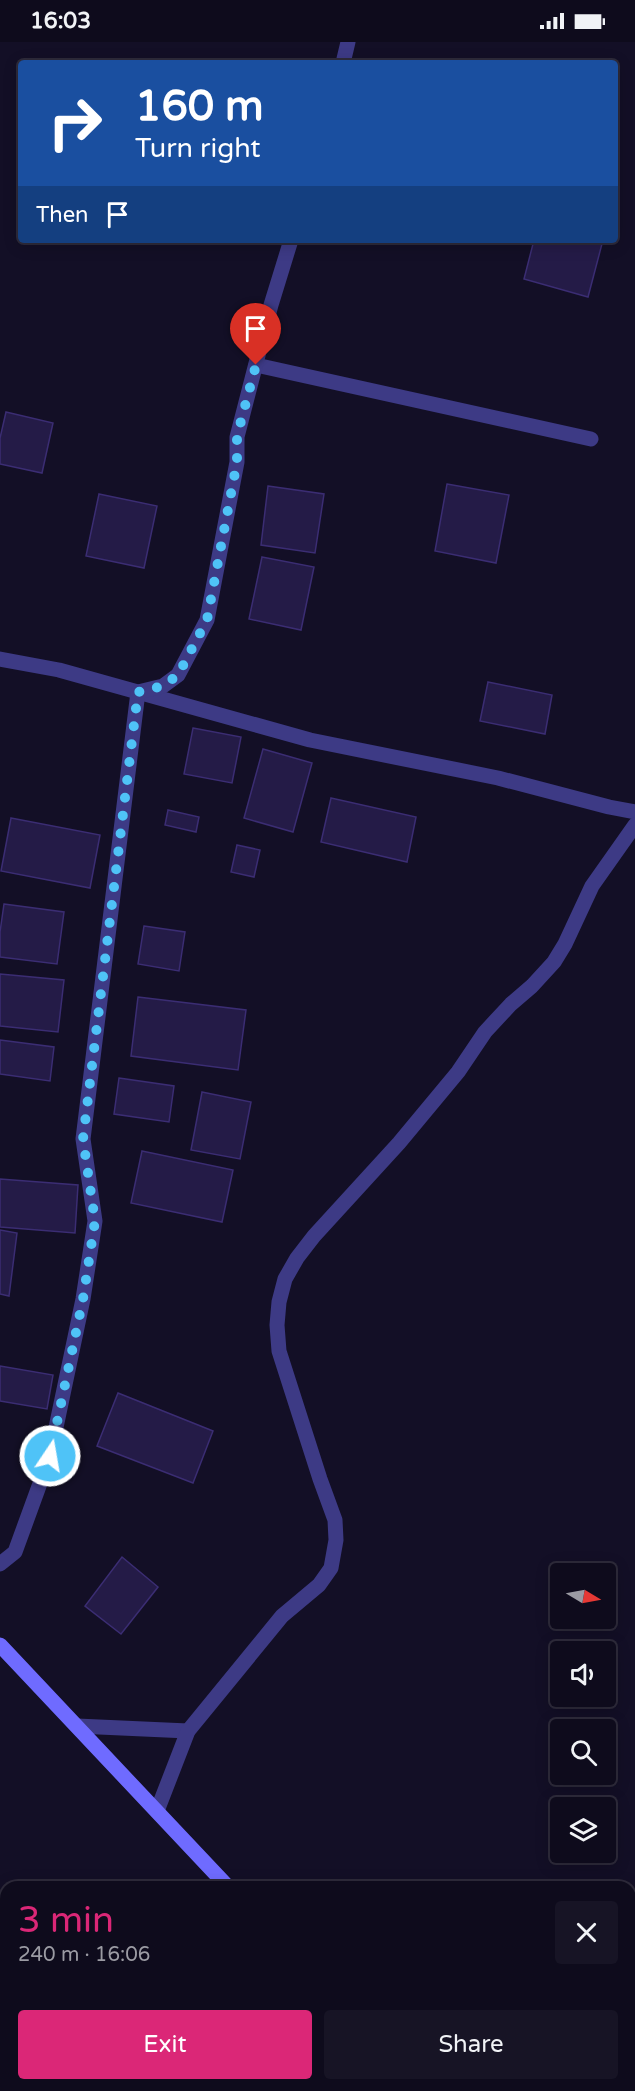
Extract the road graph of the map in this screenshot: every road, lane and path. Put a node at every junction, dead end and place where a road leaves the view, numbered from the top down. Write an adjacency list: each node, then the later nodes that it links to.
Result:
1 (348, 42): 2 (street)
2 (344, 60)
3 (290, 243): 4 (street)
4 (256, 365): 5 (street); 7 (street)
5 (591, 439)
6 (0, 659): 7 (street)
7 (138, 692): 8 (street); 10 (street)
8 (635, 812)
9 (635, 825): 13 (street)
10 (0, 1564)
11 (0, 1645): 12 (main road)
12 (77, 1726): 13 (street); 14 (main road)
13 (188, 1731): 14 (street)
14 (157, 1811): 15 (main road)
15 (222, 1881)

